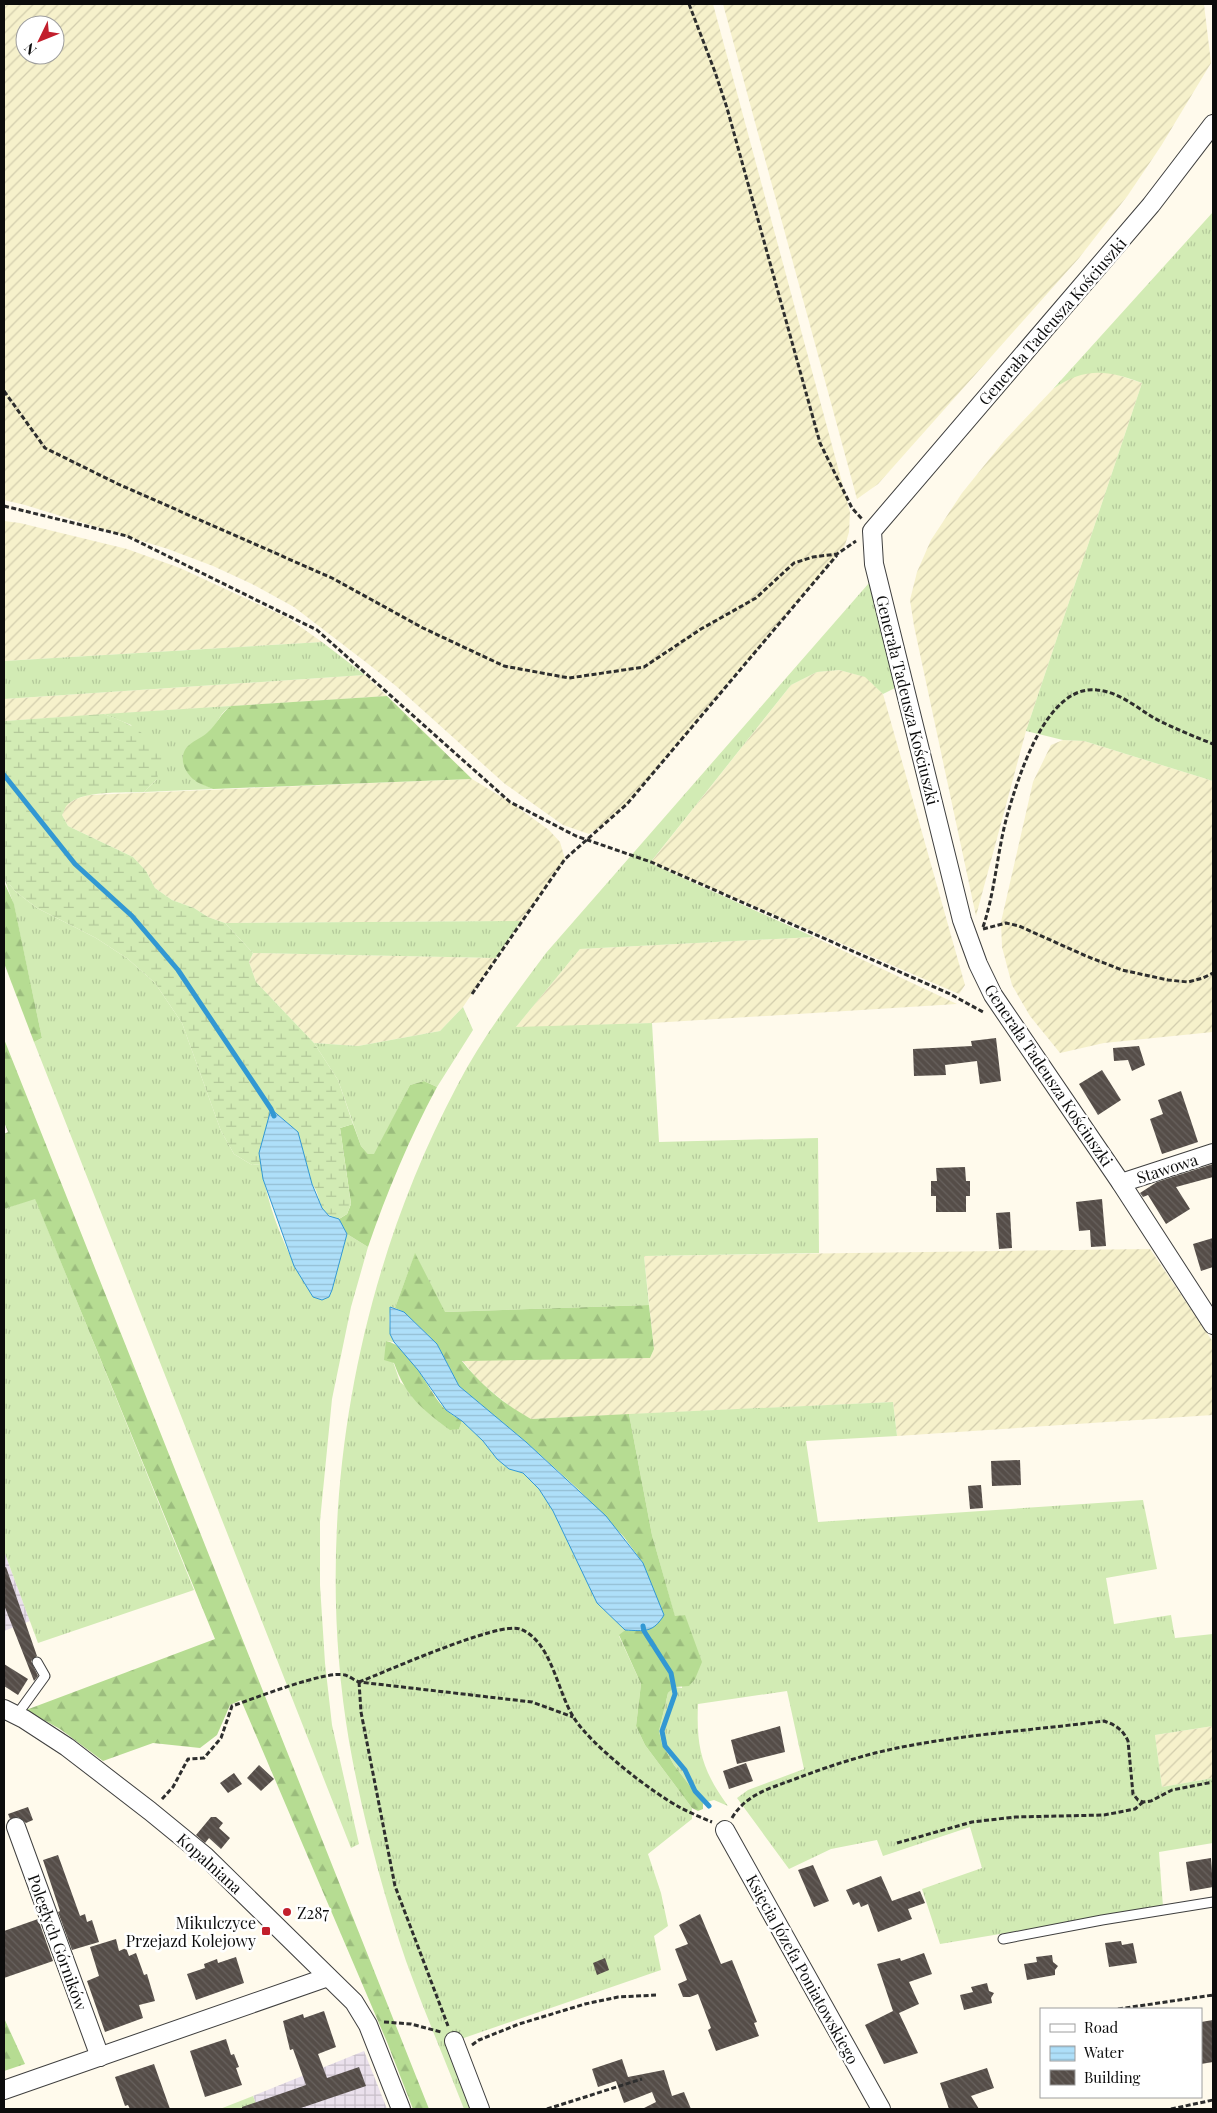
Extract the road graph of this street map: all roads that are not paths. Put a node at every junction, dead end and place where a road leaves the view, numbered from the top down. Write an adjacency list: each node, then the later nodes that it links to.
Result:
1 (1213, 124): 3 (street, Generała Tadeusza Kościuszki)
2 (1213, 1154): 3 (street, Stawowa)
3 (1121, 1183): 4 (street, Generała Tadeusza Kościuszki)
4 (1213, 1324)
5 (37, 1662): 6 (lane)
6 (10, 1712): 11 (street, Kopalniana)
7 (16, 1827): 13 (street, Poległych Górników)
8 (725, 1830): 17 (street, Księcia Józefa Poniatowskiego)
9 (1213, 1902): 10 (lane)
10 (1003, 1939)
11 (328, 1977): 13 (street); 15 (street, Kopalniana)
12 (455, 2042): 16 (street)
13 (100, 2057): 14 (street)
14 (4, 2090)
15 (400, 2109)
16 (480, 2109)
17 (881, 2109)

